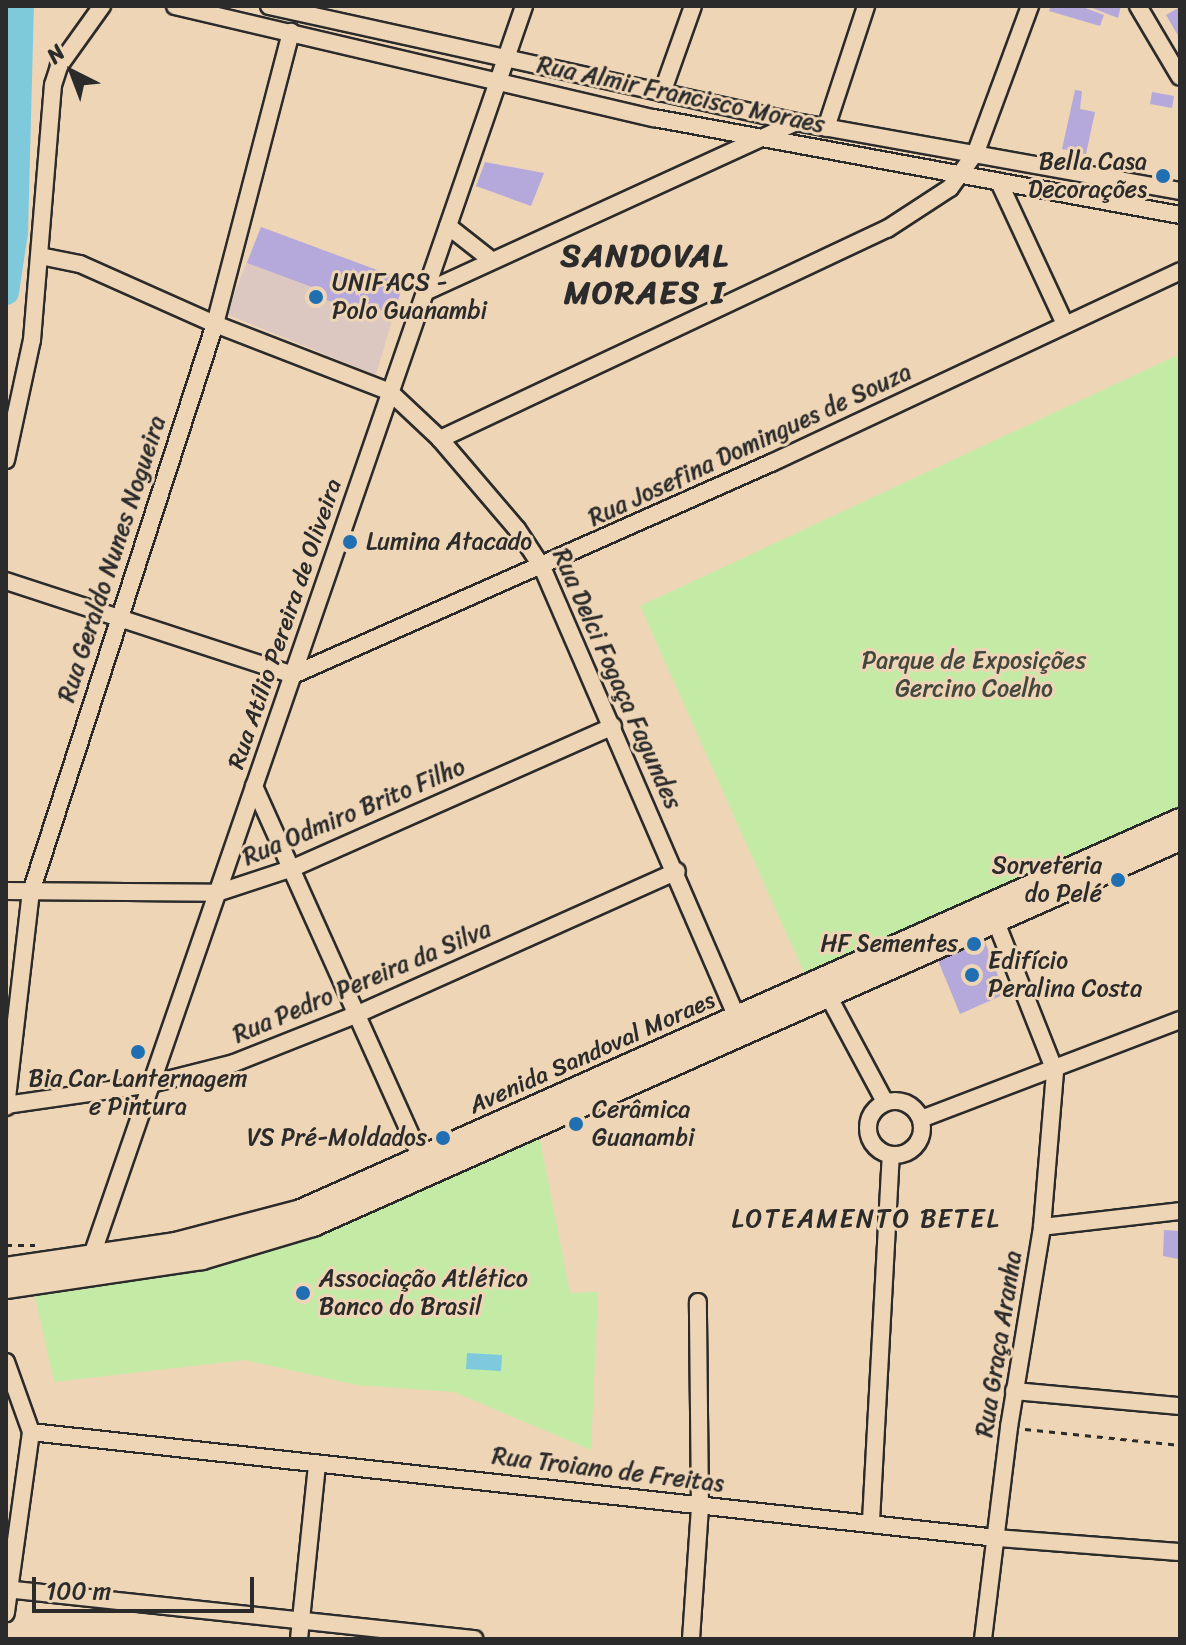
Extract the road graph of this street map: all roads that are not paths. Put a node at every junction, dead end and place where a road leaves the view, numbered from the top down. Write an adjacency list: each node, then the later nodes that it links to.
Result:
1 (102, 6): 23 (street)
2 (175, 6): 9 (street, Rua Almir Francisco Moraes)
3 (269, 6): 10 (street, Rua Almir Francisco Moraes)
4 (524, 6): 10 (street, Rua Atílio Pereira de Oliveira)
5 (693, 6): 13 (street)
6 (866, 6): 15 (street)
7 (1030, 6): 17 (street)
8 (1138, 6): 11 (street)
9 (291, 32): 12 (street, Rua Almir Francisco Moraes); 27 (street, Rua Geraldo Nunes Nogueira)
10 (506, 57): 12 (street, Rua Atílio Pereira de Oliveira); 13 (street, Rua Almir Francisco Moraes)
11 (1180, 77)
12 (499, 79): 16 (street, Rua Almir Francisco Moraes); 22 (street, Rua Atílio Pereira de Oliveira)
13 (662, 93): 14 (street, Rua Almir Francisco Moraes)
14 (796, 122): 15 (street, Rua Almir Francisco Moraes); 16 (street)
15 (826, 128): 17 (street, Rua Almir Francisco Moraes)
16 (759, 139): 18 (street, Rua Almir Francisco Moraes); 24 (street)
17 (976, 152): 18 (street); 20 (street, Rua Almir Francisco Moraes)
18 (960, 174): 19 (street, Rua Almir Francisco Moraes); 30 (street)
19 (999, 182): 21 (street, Rua Almir Francisco Moraes); 28 (street)
20 (1180, 191)
21 (1180, 215)
22 (448, 226): 24 (street); 26 (street, Rua Atílio Pereira de Oliveira)
23 (40, 256): 27 (street, Rua Delci Fogaça Fagundes); 31 (street)
24 (491, 260): 26 (street)
25 (1180, 271): 28 (street, Rua Josefina Domingues de Souza)
26 (425, 292): 29 (street, Rua Atílio Pereira de Oliveira)
27 (215, 324): 29 (street, Rua Delci Fogaça Fagundes); 34 (street, Rua Geraldo Nunes Nogueira)
28 (1065, 324): 32 (street, Rua Josefina Domingues de Souza)
29 (390, 392): 30 (street, Rua Delci Fogaça Fagundes); 35 (street, Rua Atílio Pereira de Oliveira)
30 (440, 439): 32 (street, Rua Delci Fogaça Fagundes)
31 (6, 460)
32 (542, 567): 35 (street, Rua Josefina Domingues de Souza); 36 (street, Rua Delci Fogaça Fagundes)
33 (6, 581): 34 (street)
34 (117, 617): 35 (street); 44 (street, Rua Geraldo Nunes Nogueira)
35 (293, 675): 37 (street, Rua Atílio Pereira de Oliveira)
36 (613, 726): 40 (street, Rua Odmiro Brito Filho); 41 (street, Rua Delci Fogaça Fagundes)
37 (254, 786): 40 (street); 45 (street, Rua Atílio Pereira de Oliveira)
38 (1180, 820): 42 (main road, Avenida Sandoval Moraes)
39 (1180, 839): 42 (main road, Avenida Sandoval Moraes)
40 (293, 868): 45 (street, Rua Odmiro Brito Filho); 48 (street)
41 (677, 871): 48 (street, Rua Pedro Pereira da Silva); 49 (street, Rua Delci Fogaça Fagundes)
42 (1045, 890): 46 (main road, Avenida Sandoval Moraes); 47 (main road, Avenida Sandoval Moraes)
43 (6, 891): 44 (street, Rua Odmiro Brito Filho)
44 (31, 892): 45 (street, Rua Odmiro Brito Filho); 54 (street, Rua Geraldo Nunes Nogueira)
45 (217, 893): 52 (street, Rua Atílio Pereira de Oliveira)
46 (996, 922): 47 (main road, Avenida Sandoval Moraes); 51 (street, Rua Graça Aranha)
47 (824, 988): 49 (main road, Avenida Sandoval Moraes); 53 (street); 55 (main road, Avenida Sandoval Moraes)
48 (360, 1013): 52 (street, Rua Pedro Pereira da Silva); 58 (street)
49 (737, 1017): 55 (main road, Avenida Sandoval Moraes)
50 (1180, 1020): 51 (street)
51 (1055, 1071): 56 (street); 60 (street, Rua Graça Aranha)
52 (151, 1084): 54 (street, Rua Pedro Pereira da Silva); 61 (street, Rua Atílio Pereira de Oliveira)
53 (885, 1102): 56 (street); 57 (street)
54 (6, 1106)
55 (546, 1111): 58 (main road, Avenida Sandoval Moraes); 63 (main road, Avenida Sandoval Moraes)
56 (921, 1119): 57 (street)
57 (891, 1157): 71 (street)
58 (421, 1158): 61 (main road, Avenida Sandoval Moraes)
59 (1180, 1211): 60 (street)
60 (1042, 1227): 66 (street, Rua Graça Aranha)
61 (91, 1258): 62 (main road, Avenida Sandoval Moraes)
62 (6, 1269)
63 (6, 1287)
64 (698, 1302): 70 (street)
65 (6, 1362): 68 (street)
66 (1014, 1391): 67 (street); 72 (street, Rua Graça Aranha)
67 (1180, 1406)
68 (31, 1432): 69 (street, Rua Troiano de Freitas); 74 (street)
69 (317, 1466): 70 (street, Rua Troiano de Freitas); 76 (street)
70 (700, 1507): 71 (street, Rua Troiano de Freitas); 79 (street)
71 (871, 1521): 72 (street, Rua Troiano de Freitas)
72 (997, 1538): 73 (street, Rua Troiano de Freitas); 80 (street, Rua Graça Aranha)
73 (1180, 1552)
74 (9, 1589): 75 (street); 76 (street)
75 (6, 1613)
76 (300, 1621): 77 (street); 78 (street)
77 (299, 1639)
78 (474, 1639)
79 (691, 1639)
80 (983, 1639)

